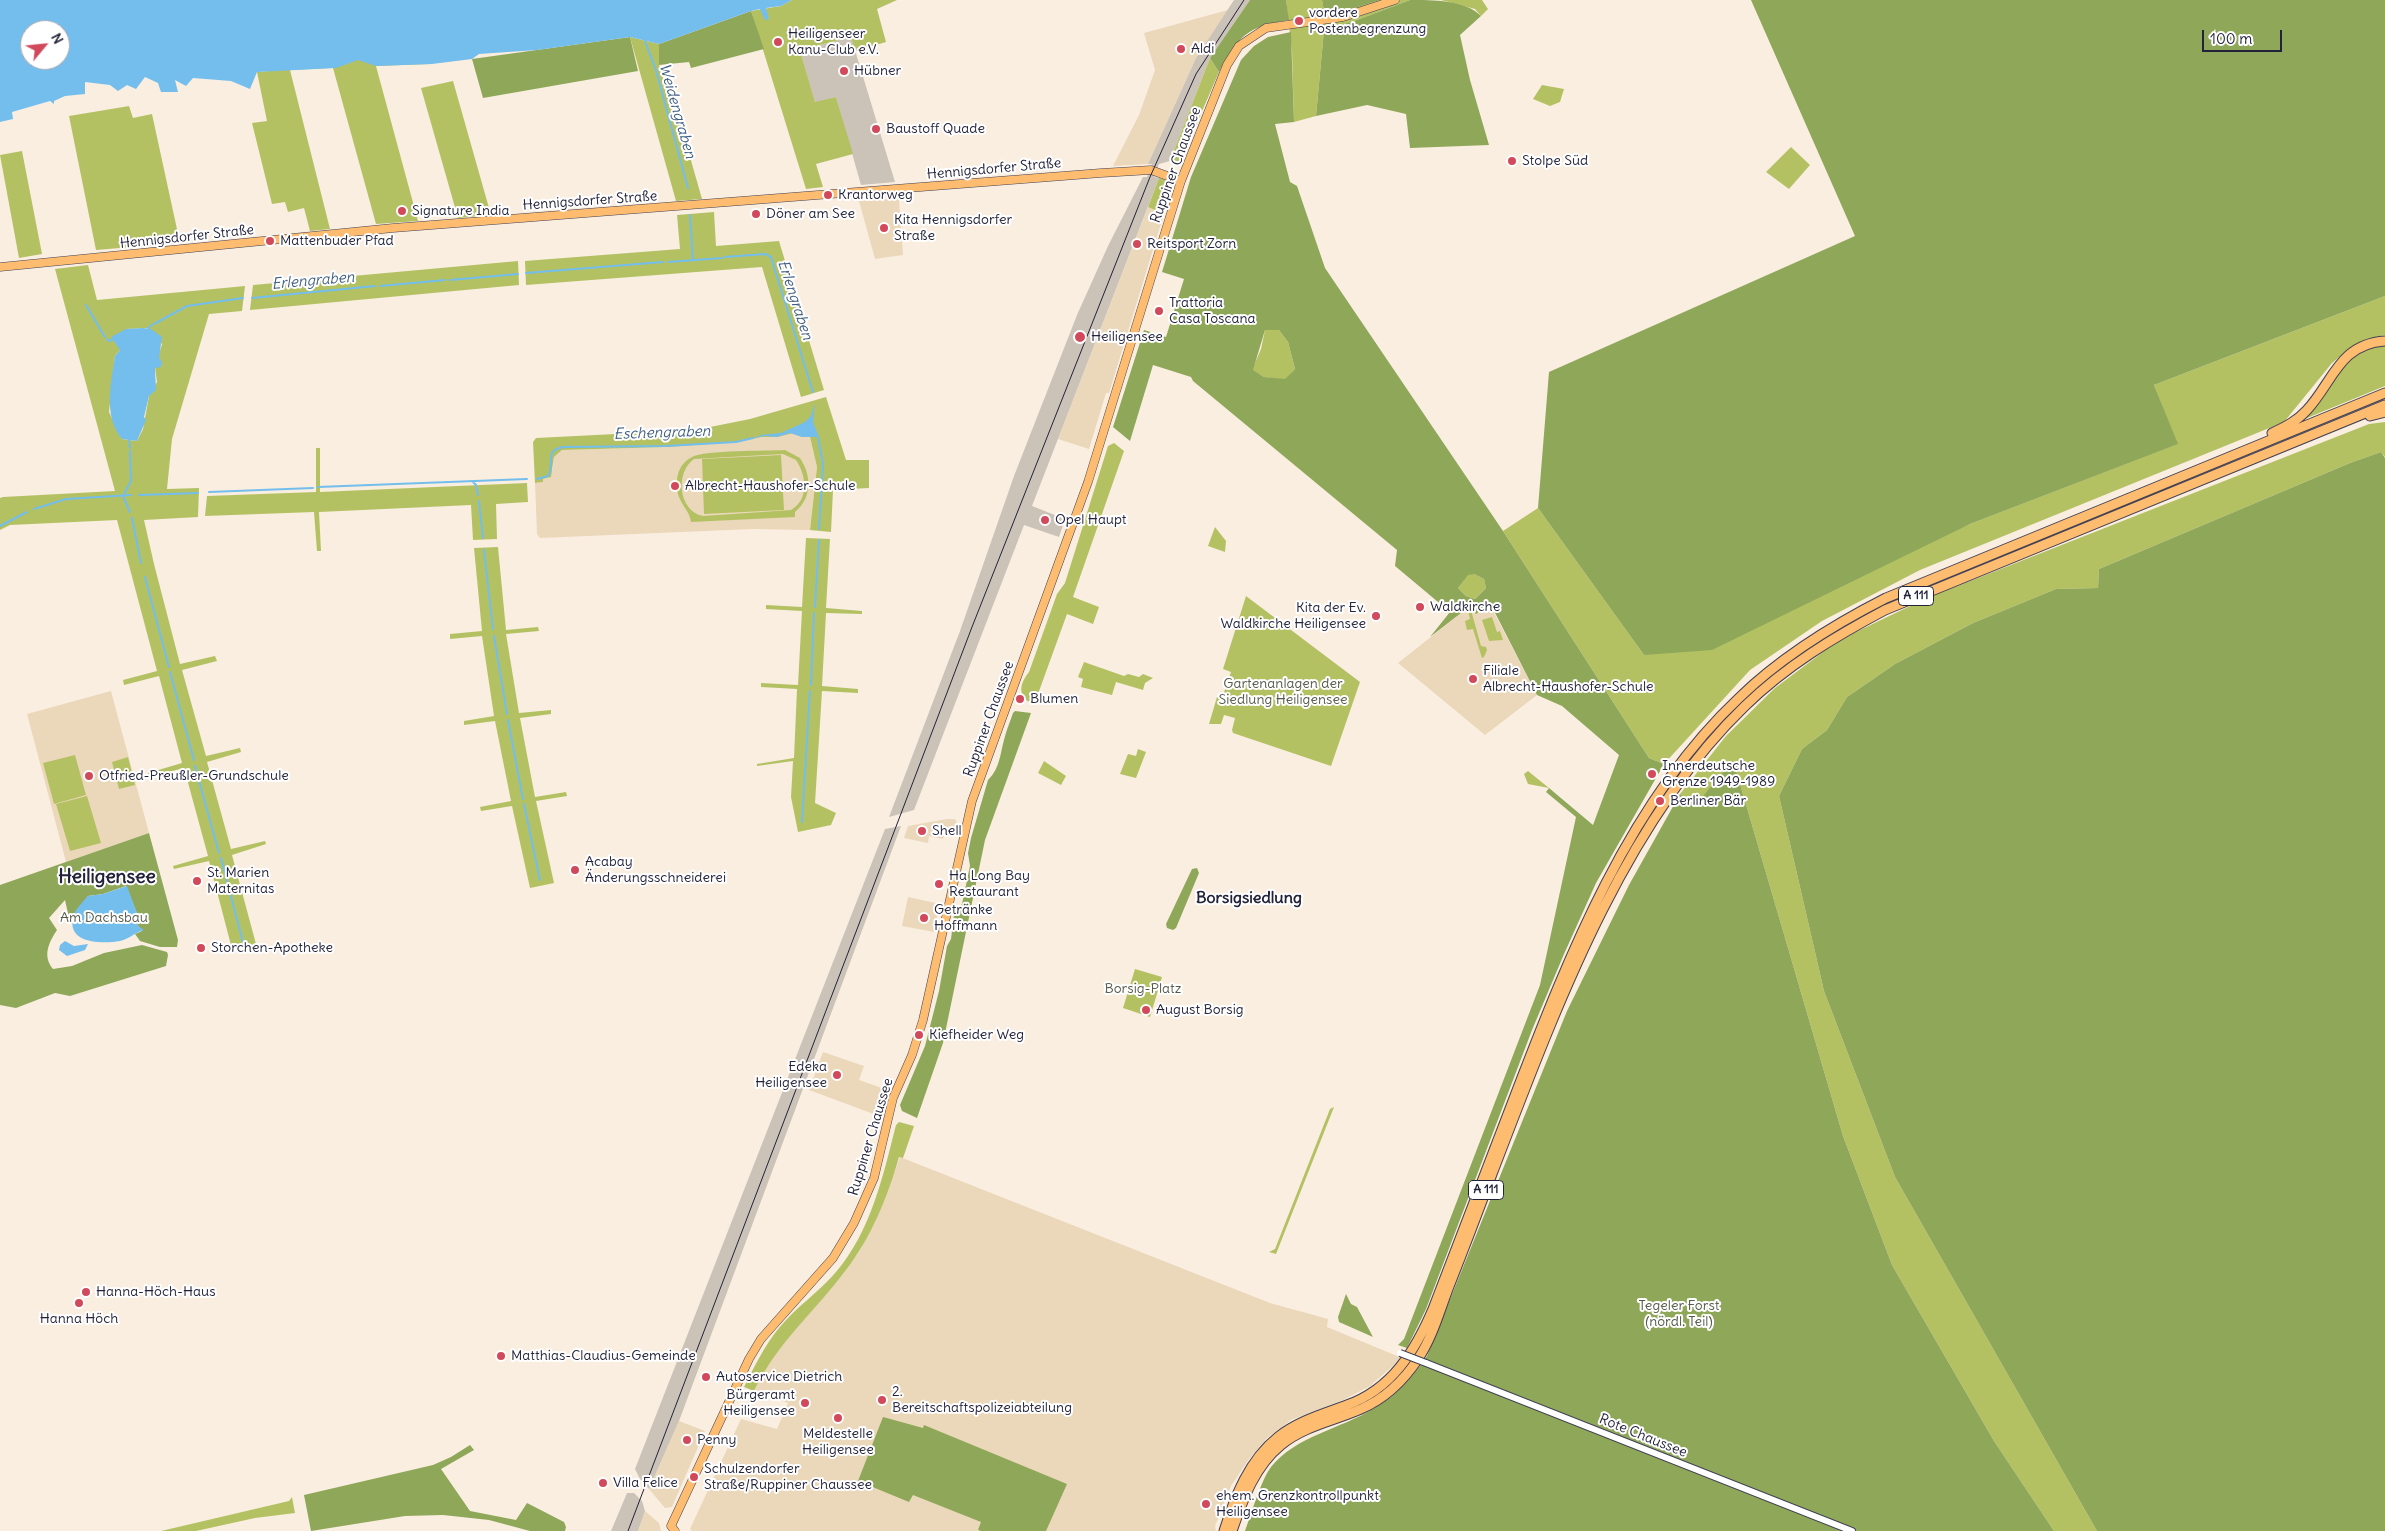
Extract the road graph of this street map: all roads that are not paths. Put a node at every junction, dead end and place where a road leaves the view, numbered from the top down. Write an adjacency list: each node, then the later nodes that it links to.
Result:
1 (1395, 0): 2 (main road, Ruppiner Chaussee)
2 (1181, 181): 3 (main road, Hennigsdorfer Straße); 11 (main road, Ruppiner Chaussee)
3 (0, 267)
4 (2385, 341): 9 (highway)
5 (2385, 394): 9 (highway, A 111)
6 (2385, 405): 8 (highway, A 111)
7 (2385, 412): 8 (highway)
8 (2328, 428): 13 (highway, A 111)
9 (2226, 458): 12 (highway, A 111)
10 (1400, 1353): 14 (street, Rote Chaussee, bridge)
11 (672, 1529)
12 (1224, 1531)
13 (1232, 1531)
14 (1852, 1531)

